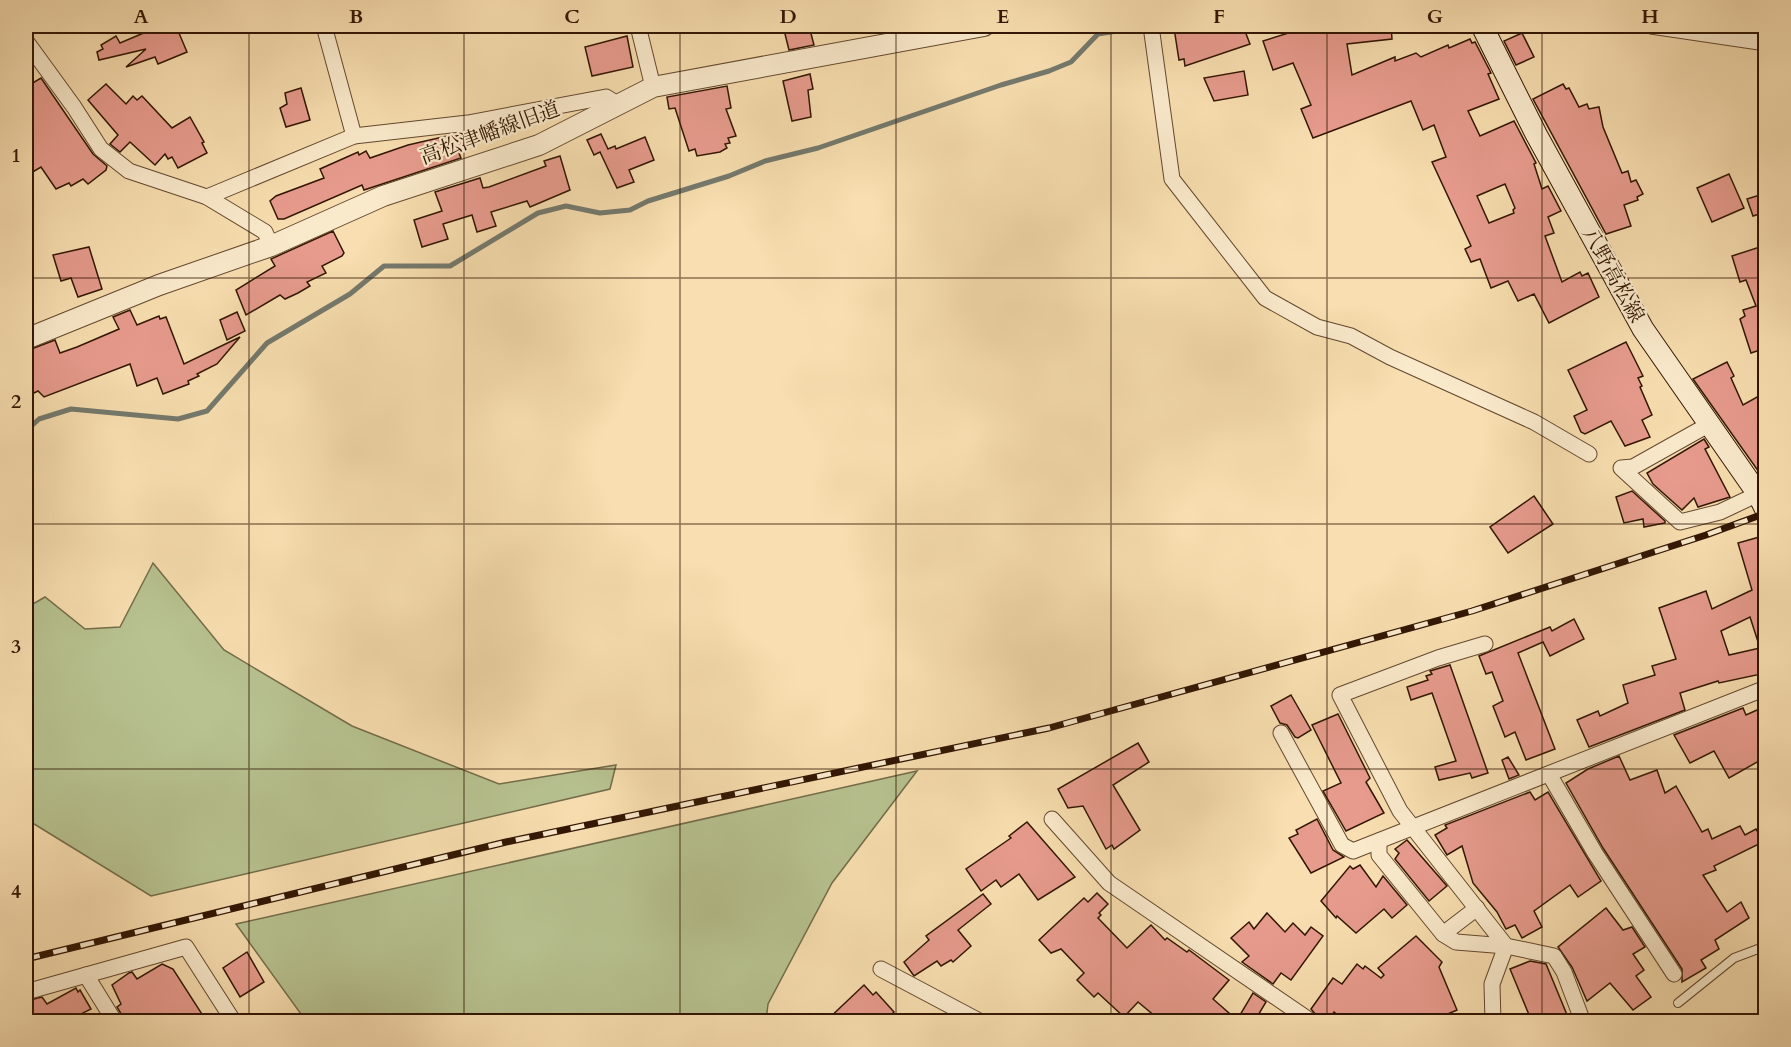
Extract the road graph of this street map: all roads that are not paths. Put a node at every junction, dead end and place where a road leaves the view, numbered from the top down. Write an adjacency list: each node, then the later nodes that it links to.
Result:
1 (324, 26): 11 (street)
2 (638, 26): 9 (street)
3 (984, 26): 9 (street, 高松津幡線旧道)
4 (1482, 26): 15 (main road, 八野高松線)
5 (1651, 26): 8 (street)
6 (1152, 31): 16 (street)
7 (26, 41): 12 (street)
8 (1766, 43)
9 (653, 87): 10 (street, 高松津幡線旧道)
10 (619, 105): 11 (street); 13 (street, 高松津幡線旧道)
11 (354, 135): 12 (street)
12 (207, 198): 13 (street)
13 (271, 246): 14 (street, 高松津幡線旧道)
14 (26, 339)
15 (1708, 425): 17 (main road, 八野高松線); 17 (street)
16 (1589, 454)
17 (1762, 502)
18 (1485, 644): 23 (street)
19 (1766, 688): 21 (street)
20 (1281, 733): 24 (street)
21 (1549, 774): 23 (street); 30 (street)
22 (1052, 819): 37 (street)
23 (1415, 828): 24 (street); 25 (street)
24 (1379, 841): 26 (street)
25 (1477, 908): 26 (street); 27 (street)
26 (1443, 934): 27 (street)
27 (1506, 946): 38 (street); 39 (street)
28 (1766, 946): 33 (lane)
29 (881, 969): 36 (street)
30 (1674, 974)
31 (86, 975): 32 (street); 34 (street); 35 (street)
32 (26, 992)
33 (1678, 1003)
34 (115, 1022)
35 (234, 1022)
36 (981, 1022)
37 (1312, 1022)
38 (1493, 1022)
39 (1584, 1022)

